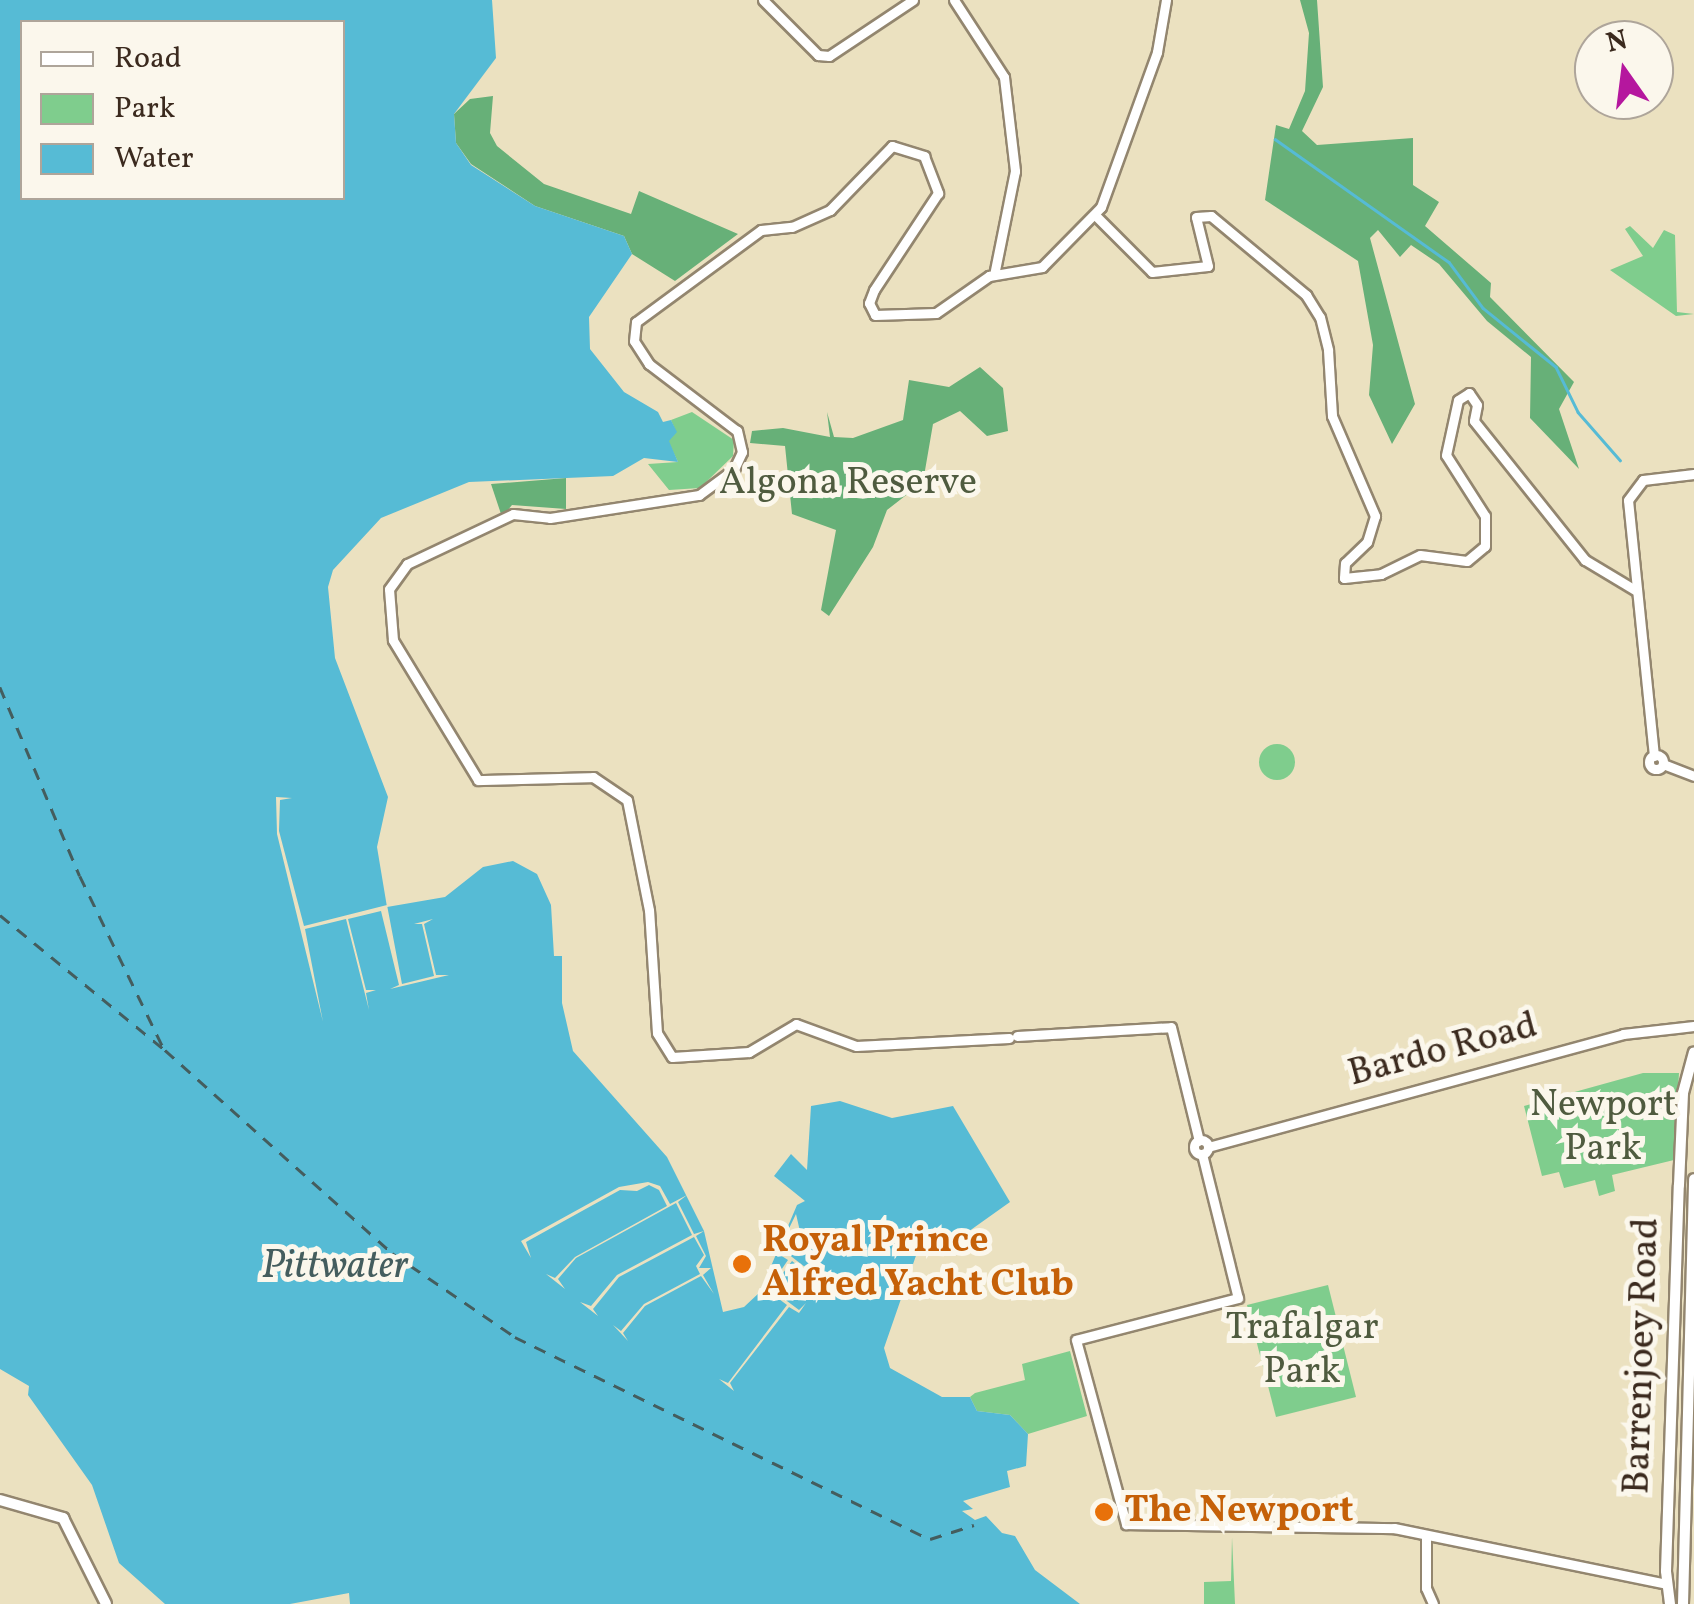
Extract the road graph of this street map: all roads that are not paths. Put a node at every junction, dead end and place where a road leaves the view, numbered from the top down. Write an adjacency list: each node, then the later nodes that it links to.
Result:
1 (763, 0): 2 (street)
2 (913, 0)
3 (954, 0): 6 (street)
4 (1166, 0): 5 (street)
5 (1096, 216): 6 (street); 8 (street)
6 (994, 275): 13 (street)
7 (1694, 474): 8 (street)
8 (1636, 590): 9 (street)
9 (1694, 776)
10 (1694, 1026): 13 (street, Bardo Road)
11 (1694, 1052): 12 (main road, Barrenjoey Road)
12 (1688, 1120): 15 (main road, Barrenjoey Road)
13 (1203, 1147): 19 (street)
14 (1694, 1179): 16 (main road, Barrenjoey Road)
15 (1679, 1184): 16 (main road); 17 (main road, Barrenjoey Road)
16 (1694, 1190): 17 (main road, Barrenjoey Road)
17 (1681, 1335): 20 (main road, Barrenjoey Road)
18 (0, 1500): 21 (main road)
19 (1426, 1535): 20 (street); 22 (street)
20 (1672, 1585): 23 (main road, Barrenjoey Road); 24 (main road, Barrenjoey Road)
21 (106, 1604)
22 (1433, 1604)
23 (1670, 1604)
24 (1682, 1604)

